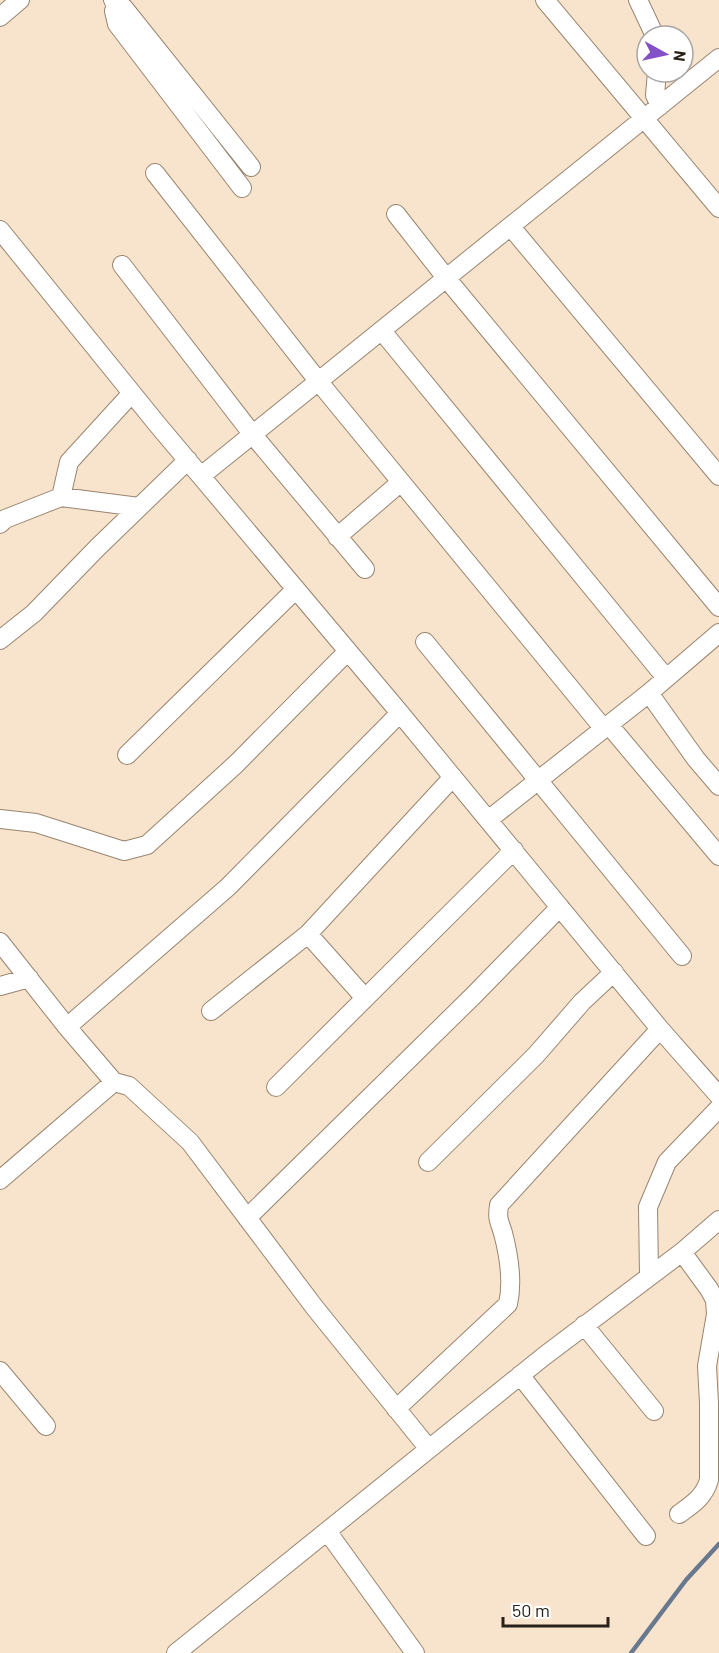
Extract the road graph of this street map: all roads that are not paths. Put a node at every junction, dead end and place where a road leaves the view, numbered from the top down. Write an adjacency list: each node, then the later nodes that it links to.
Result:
1 (545, 0): 8 (street)
2 (638, 0): 4 (street)
3 (114, 2): 9 (street); 11 (street)
4 (649, 24)
5 (715, 68): 7 (street)
6 (656, 84): 7 (street)
7 (660, 106): 8 (street)
8 (645, 118): 12 (street); 14 (street)
9 (251, 167)
10 (155, 173): 19 (street)
11 (242, 188)
12 (719, 208)
13 (396, 214): 17 (street)
14 (512, 227): 17 (street); 23 (street)
15 (0, 230): 20 (street)
16 (122, 265): 21 (street)
17 (447, 279): 18 (street); 32 (street)
18 (382, 331): 19 (street); 37 (street)
19 (319, 382): 21 (street); 25 (street)
20 (132, 393): 22 (street); 26 (street)
21 (253, 435): 24 (street); 29 (street)
22 (188, 460): 24 (street); 27 (street)
23 (719, 476)
24 (201, 477): 31 (street)
25 (401, 482): 29 (street); 40 (street)
26 (61, 497): 27 (street); 28 (street)
27 (139, 507): 33 (street)
28 (0, 524)
29 (337, 537): 30 (street)
30 (365, 569)
31 (296, 589): 36 (street); 41 (street)
32 (719, 607)
33 (0, 640)
34 (424, 642): 43 (street)
35 (716, 642): 37 (street)
36 (348, 651): 39 (street); 45 (street)
37 (666, 678): 38 (street)
38 (649, 693): 40 (street); 44 (street)
39 (400, 713): 42 (street); 58 (street)
40 (606, 727): 43 (street); 48 (street)
41 (127, 755)
42 (453, 777): 46 (street); 50 (street)
43 (539, 780): 46 (street); 52 (street)
44 (719, 786)
45 (0, 819)
46 (488, 820): 47 (street)
47 (513, 850): 49 (street); 56 (street)
48 (719, 856)
49 (560, 907): 53 (street); 66 (street)
50 (308, 934): 56 (street); 57 (street)
51 (0, 942): 54 (street)
52 (682, 956)
53 (614, 972): 59 (street); 64 (street)
54 (29, 978): 55 (street); 58 (street)
55 (0, 986)
56 (365, 998): 61 (street)
57 (211, 1011)
58 (67, 1027): 60 (street)
59 (660, 1029): 62 (street); 73 (street)
60 (114, 1082): 65 (street); 66 (street)
61 (276, 1087)
62 (719, 1096)
63 (719, 1108): 69 (street)
64 (428, 1162)
65 (0, 1180)
66 (247, 1218): 73 (street)
67 (719, 1220): 68 (street)
68 (682, 1252): 69 (street); 77 (street)
69 (649, 1275): 70 (street)
70 (584, 1325): 72 (street); 74 (street)
71 (0, 1371): 75 (street)
72 (520, 1375): 76 (street); 79 (street)
73 (396, 1408): 76 (street)
74 (654, 1411)
75 (46, 1426)
76 (429, 1449): 78 (street)
77 (679, 1514)
78 (327, 1531): 80 (street); 81 (street)
79 (646, 1536)
80 (176, 1653)
81 (415, 1653)

